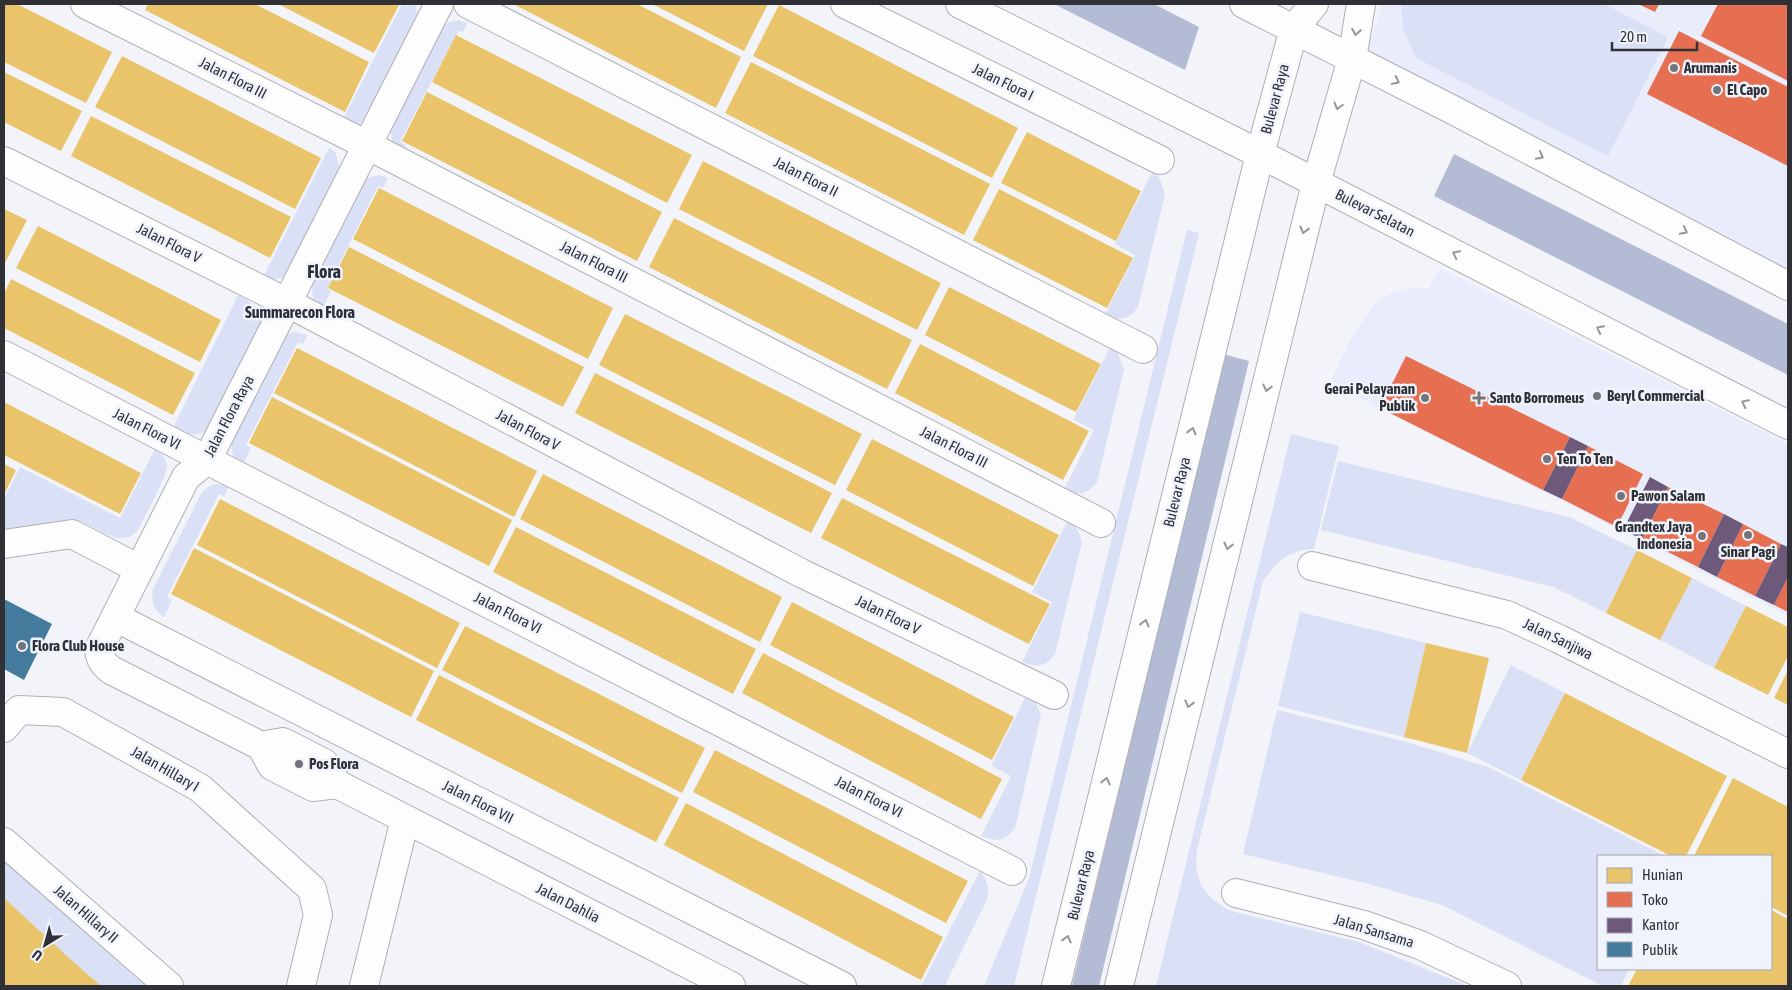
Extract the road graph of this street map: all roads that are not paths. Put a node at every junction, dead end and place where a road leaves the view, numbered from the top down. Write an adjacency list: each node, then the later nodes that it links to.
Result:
1 (85, 4): 11 (street, Jalan Flora III)
2 (439, 4): 11 (street, Jalan Flora Raya)
3 (468, 4): 18 (street, Jalan Flora II)
4 (845, 4): 13 (street, Jalan Flora I)
5 (960, 4): 12 (street, Bulevar Selatan)
6 (1244, 4): 9 (street)
7 (1314, 4): 9 (street, Bulevar Raya)
8 (1361, 4): 10 (street, one-way to 10)
9 (1294, 29): 10 (street); 12 (street, Bulevar Raya)
10 (1352, 60): 15 (street, one-way to 15); 16 (street, one-way to 16)
11 (367, 145): 17 (street, Jalan Flora Raya); 22 (street, Jalan Flora III)
12 (1260, 154): 15 (street, Bulevar Selatan); 39 (street, Bulevar Raya, one-way to 12)
13 (1160, 160)
14 (4, 161): 17 (street, Jalan Flora V)
15 (1316, 183): 20 (street, Bulevar Selatan, one-way to 15); 40 (street, one-way to 40)
16 (1788, 286)
17 (288, 303): 21 (street, Jalan Flora Raya); 27 (street, Jalan Flora V)
18 (1143, 349)
19 (4, 355): 21 (street, Jalan Flora VI)
20 (1788, 426)
21 (207, 460): 25 (street, Jalan Flora Raya); 32 (street, Jalan Flora VI)
22 (1101, 523)
23 (4, 544): 25 (street)
24 (1312, 566): 29 (street, Jalan Sanjiwa)
25 (139, 569): 26 (street, Jalan Flora Raya)
26 (115, 618): 30 (street, Jalan Flora Raya); 38 (street, Jalan Flora VII)
27 (1054, 695)
28 (12, 719): 35 (street, Jalan Hillary I)
29 (1788, 754)
30 (406, 819): 36 (street); 37 (street, Jalan Dahlia)
31 (4, 842): 34 (street, Jalan Hillary II)
32 (1012, 871)
33 (1236, 893): 41 (street, Jalan Sansama)
34 (169, 986)
35 (301, 986)
36 (364, 986)
37 (731, 986)
38 (842, 986)
39 (1056, 986)
40 (1119, 986)
41 (1507, 986)

